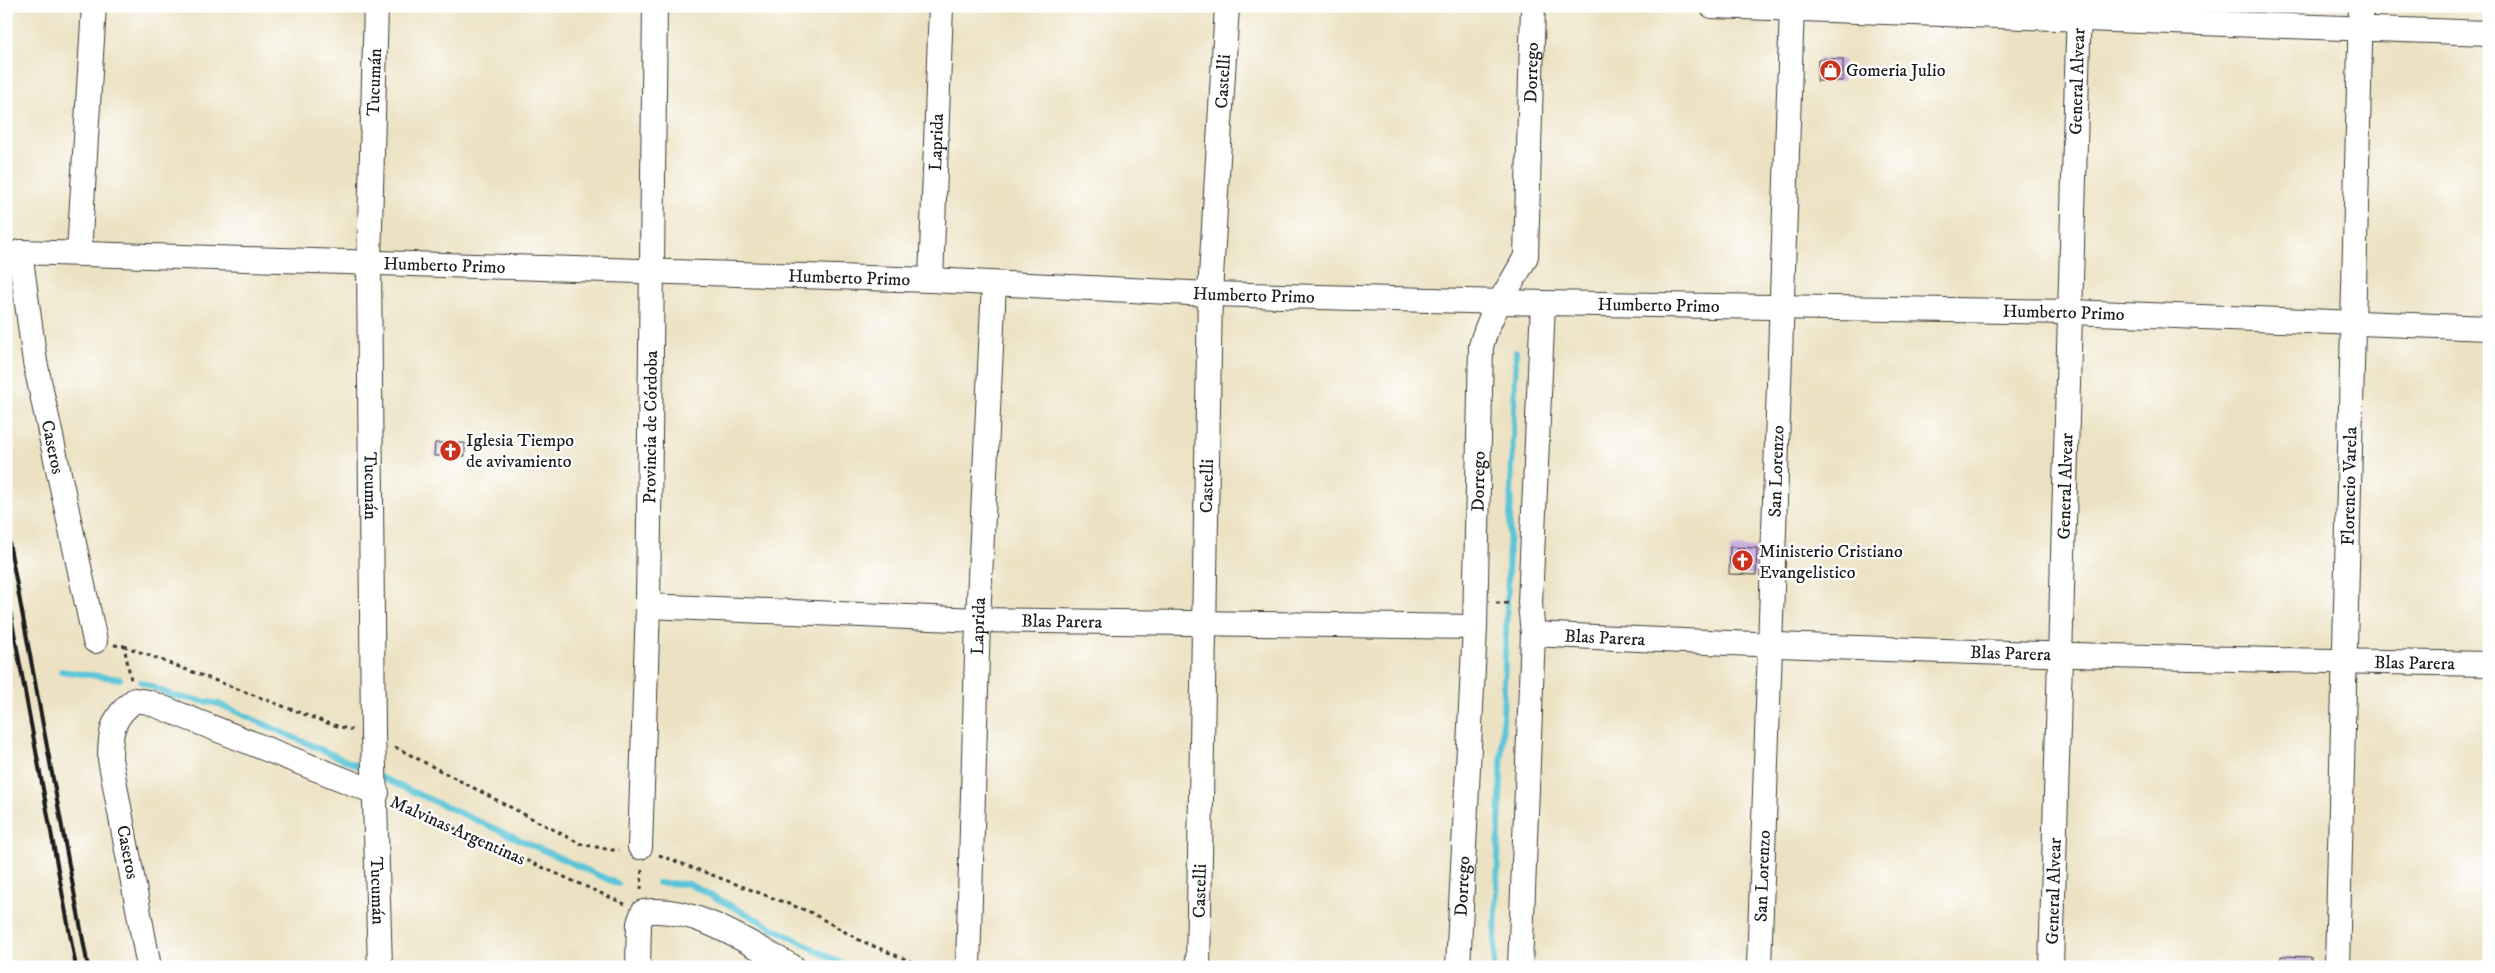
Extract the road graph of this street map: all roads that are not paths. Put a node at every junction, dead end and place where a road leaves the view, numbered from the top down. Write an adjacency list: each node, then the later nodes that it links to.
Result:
1 (94, 6): 13 (street)
2 (376, 6): 14 (street, Tucumán)
3 (656, 6): 15 (street, Provincia de Córdoba)
4 (941, 6): 16 (street, Laprida)
5 (1227, 6): 18 (street, Castelli)
6 (1532, 6): 19 (street, Dorrego)
7 (1712, 6): 8 (street)
8 (1792, 8): 9 (street); 21 (street, San Lorenzo)
9 (2079, 12): 10 (street); 22 (street, General Alvear)
10 (2361, 17): 11 (street); 23 (street, Florencio Varela)
11 (2489, 33)
12 (20, 252): 13 (street, Humberto Primo); 30 (street, Caseros)
13 (79, 253): 14 (street, Humberto Primo)
14 (369, 262): 15 (street, Humberto Primo); 36 (street, Tucumán)
15 (651, 271): 16 (street, Humberto Primo); 25 (street, Provincia de Córdoba)
16 (931, 280): 17 (street, Humberto Primo)
17 (994, 284): 18 (street, Humberto Primo); 26 (street, Laprida)
18 (1210, 294): 19 (street, Humberto Primo); 27 (street, Castelli)
19 (1497, 302): 20 (street, Humberto Primo); 28 (street, Dorrego)
20 (1543, 303): 21 (street, Humberto Primo); 29 (street)
21 (1782, 306): 22 (street, Humberto Primo); 31 (street, San Lorenzo)
22 (2070, 312): 23 (street, Humberto Primo); 32 (street, General Alvear)
23 (2352, 322): 24 (street, Humberto Primo); 33 (street, Florencio Varela)
24 (2489, 328)
25 (648, 606): 26 (street, Blas Parera); 37 (street, Provincia de Córdoba)
26 (978, 620): 27 (street, Blas Parera); 42 (street, Laprida)
27 (1206, 624): 28 (street, Blas Parera); 43 (street, Castelli)
28 (1475, 627): 44 (street, Dorrego)
29 (1533, 634): 31 (street, Blas Parera); 45 (street)
30 (95, 641)
31 (1771, 646): 32 (street, Blas Parera); 46 (street, San Lorenzo)
32 (2060, 655): 33 (street, Blas Parera); 47 (street, General Alvear)
33 (2345, 662): 34 (street, Blas Parera); 48 (street, Florencio Varela)
34 (2489, 664)
35 (128, 705): 36 (street, Malvinas Argentinas); 38 (street, Caseros)
36 (376, 789): 39 (street, Tucumán)
37 (641, 856)
38 (149, 967)
39 (380, 967)
40 (638, 967): 41 (street)
41 (793, 967)
42 (968, 967)
43 (1198, 967)
44 (1458, 967)
45 (1520, 967)
46 (1759, 967)
47 (2050, 967)
48 (2337, 967)

